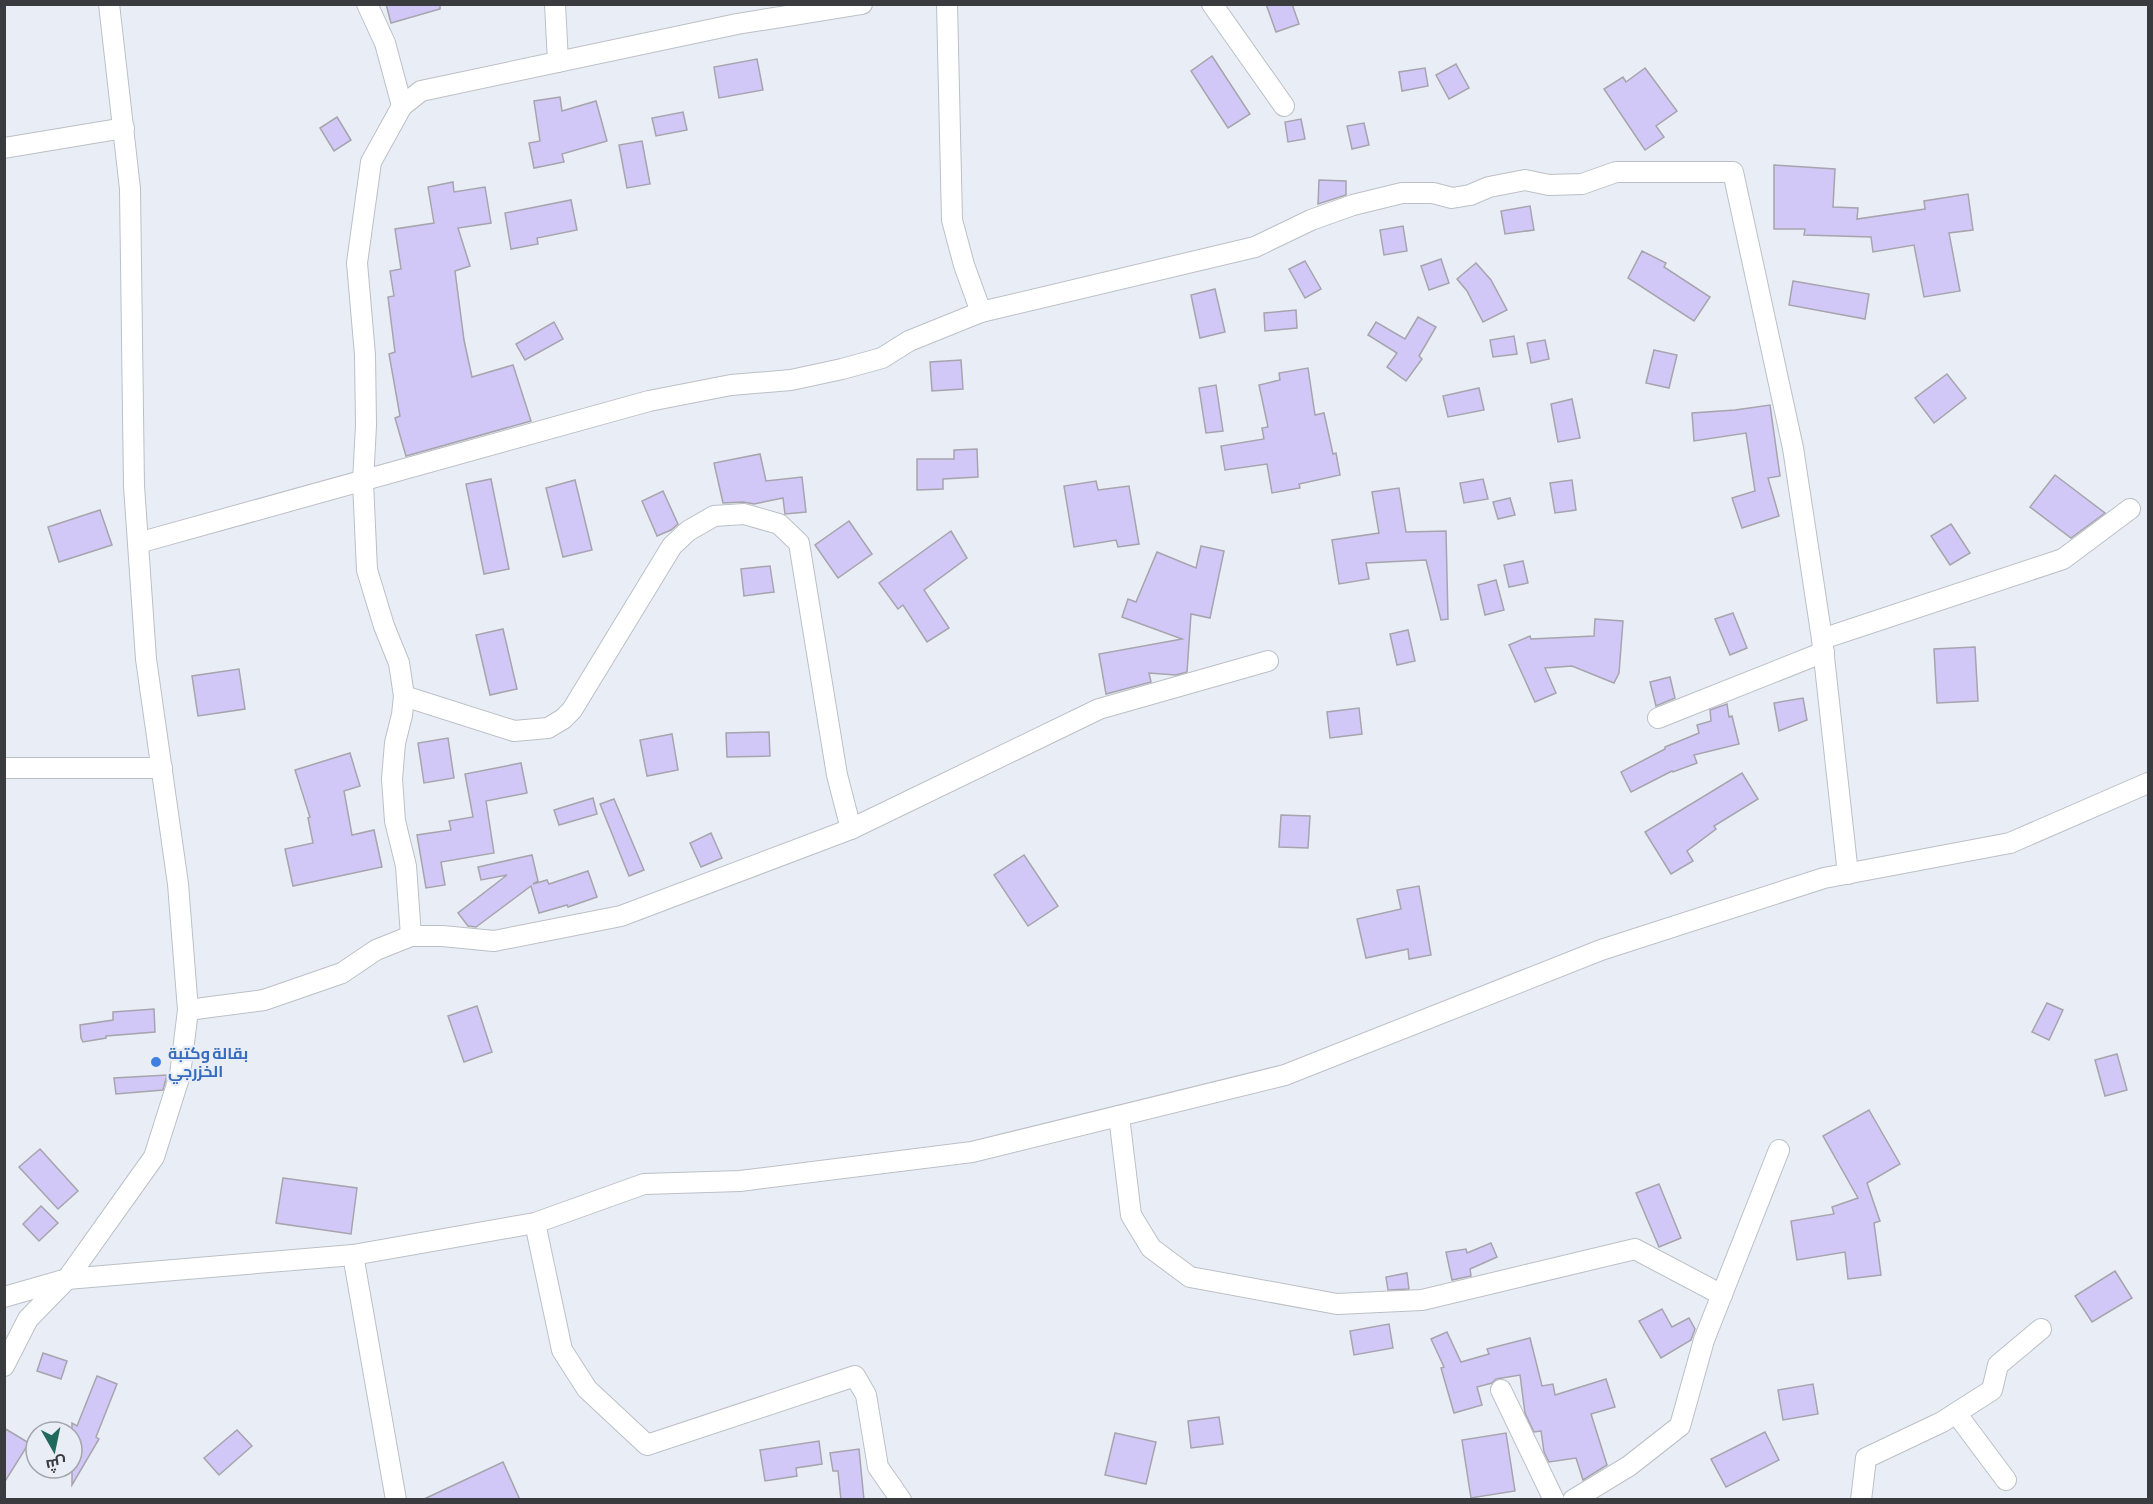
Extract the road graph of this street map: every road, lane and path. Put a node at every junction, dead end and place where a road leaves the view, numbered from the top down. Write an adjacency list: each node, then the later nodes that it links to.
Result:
1 (110, 4): 11 (street)
2 (367, 4): 9 (street)
3 (555, 4): 8 (street)
4 (862, 4): 7 (street)
5 (947, 4): 13 (street)
6 (1212, 4): 10 (street)
7 (761, 13): 8 (street)
8 (558, 62): 9 (street)
9 (402, 106): 14 (street)
10 (1284, 106)
11 (124, 128): 12 (street); 16 (street)
12 (4, 148)
13 (981, 312): 14 (street); 17 (street)
14 (363, 482): 16 (street); 19 (street)
15 (2130, 509): 17 (street)
16 (138, 543): 22 (street)
17 (1823, 646): 20 (street); 25 (street)
18 (1268, 661): 24 (street)
19 (404, 696): 24 (street); 26 (street)
20 (1658, 718)
21 (4, 768): 22 (street)
22 (162, 768): 27 (street)
23 (2148, 783): 25 (street)
24 (851, 829): 26 (street)
25 (1848, 874): 28 (street)
26 (411, 936): 27 (street)
27 (188, 1010): 32 (street)
28 (1119, 1116): 30 (street); 33 (street)
29 (1779, 1150): 33 (street)
30 (535, 1223): 31 (street); 41 (street)
31 (353, 1255): 32 (street); 40 (street)
32 (67, 1278): 34 (street); 36 (street)
33 (1722, 1295): 43 (street)
34 (4, 1297)
35 (2041, 1329): 38 (street)
36 (4, 1366)
37 (1501, 1390): 42 (street)
38 (1956, 1413): 39 (street); 44 (street)
39 (2006, 1480)
40 (396, 1500)
41 (901, 1500)
42 (1554, 1500)
43 (1573, 1500)
44 (1861, 1500)

